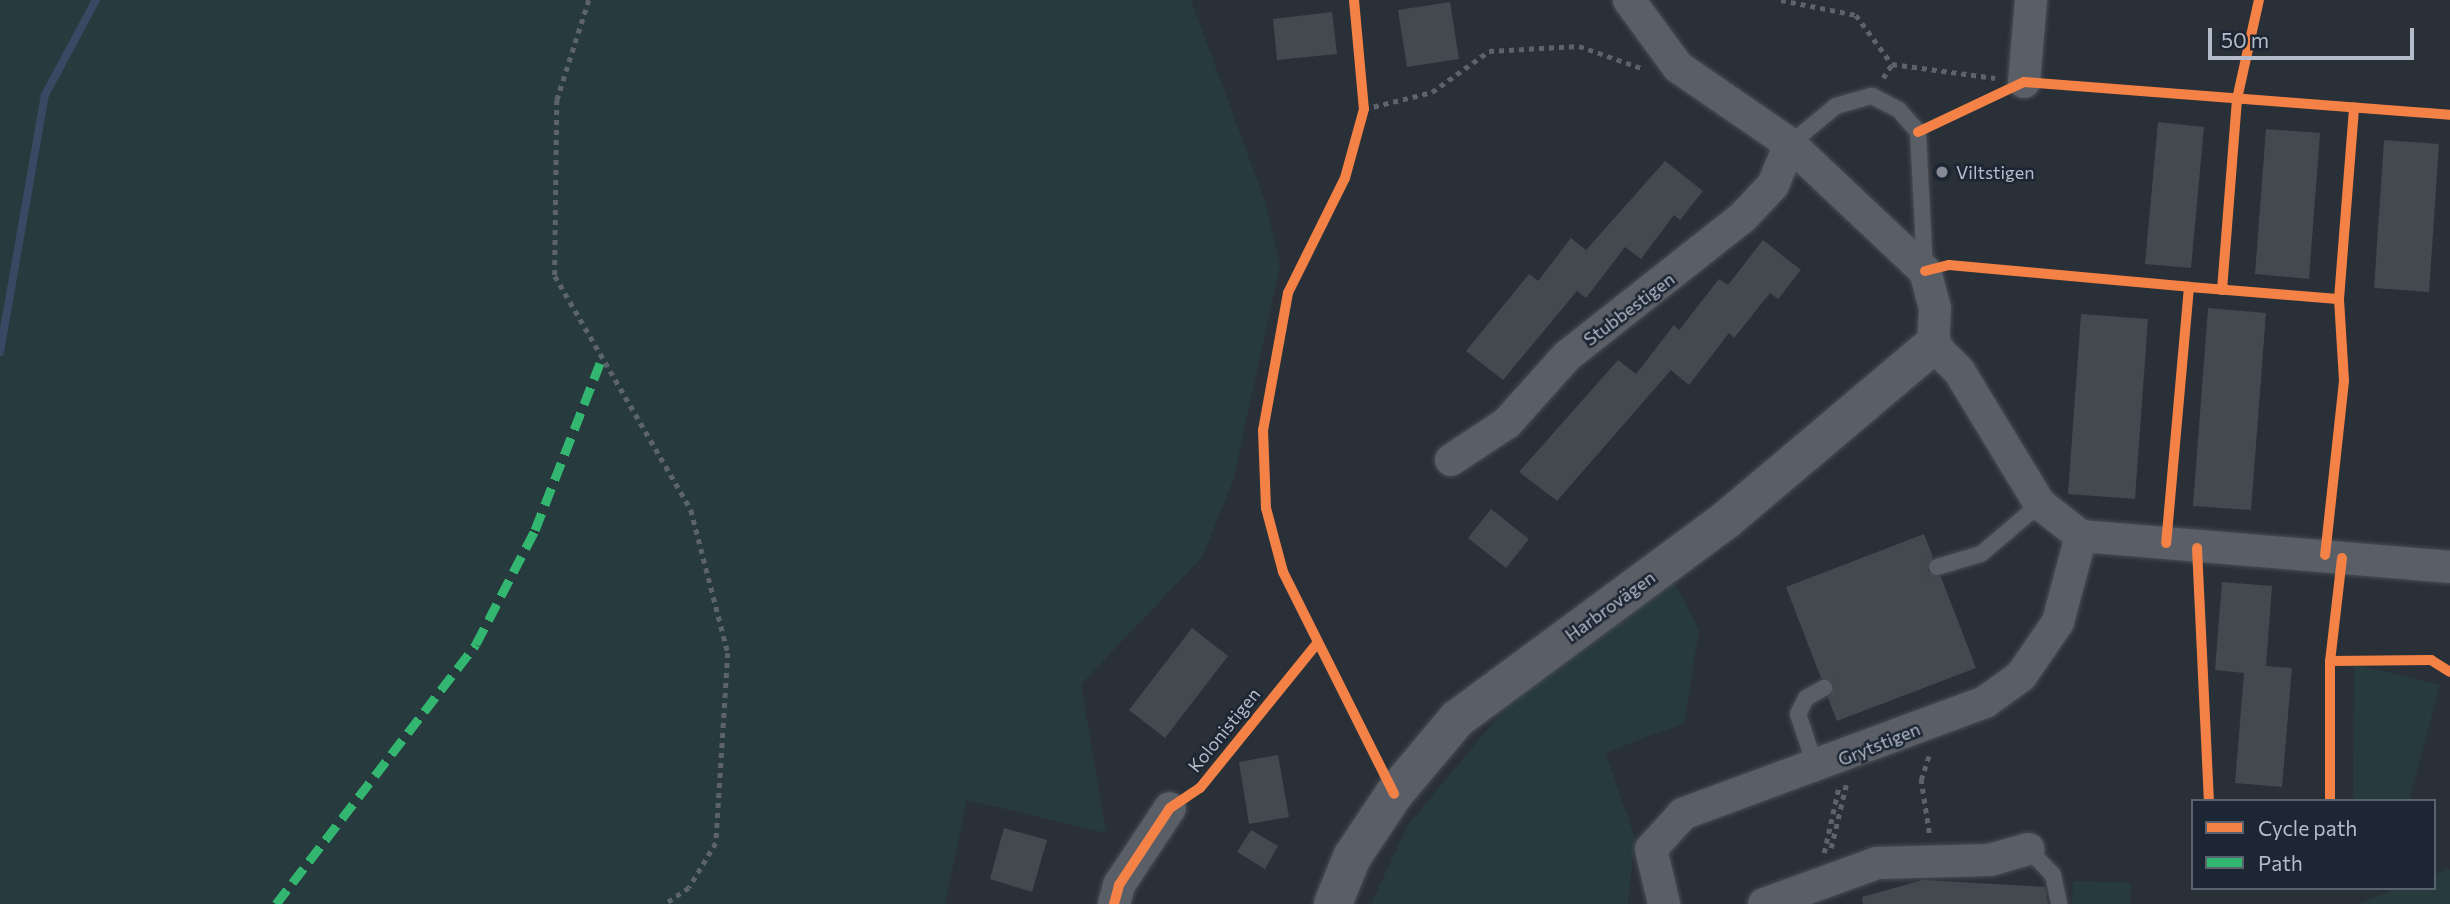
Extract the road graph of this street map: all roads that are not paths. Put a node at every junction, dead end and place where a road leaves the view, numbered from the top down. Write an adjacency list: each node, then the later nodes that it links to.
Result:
1 (1629, 0): 4 (street)
2 (2031, 0): 3 (street)
3 (2024, 82)
4 (1790, 144): 5 (street); 5 (lane); 7 (street, Stubbestigen)
5 (1925, 271): 6 (street)
6 (1933, 345): 8 (street); 17 (street, Harbrovägen)
7 (1451, 460)
8 (2040, 504): 9 (street); 10 (lane)
9 (2081, 536): 11 (street); 13 (street, Grytstigen)
10 (1937, 567)
11 (2450, 567)
12 (1824, 688): 13 (lane)
13 (1835, 762): 18 (street, Grytstigen)
14 (1170, 808): 16 (street)
15 (2028, 849): 19 (street); 20 (lane)
16 (1114, 904)
17 (1333, 904)
18 (1664, 904)
19 (1764, 904)
20 (2059, 904)

